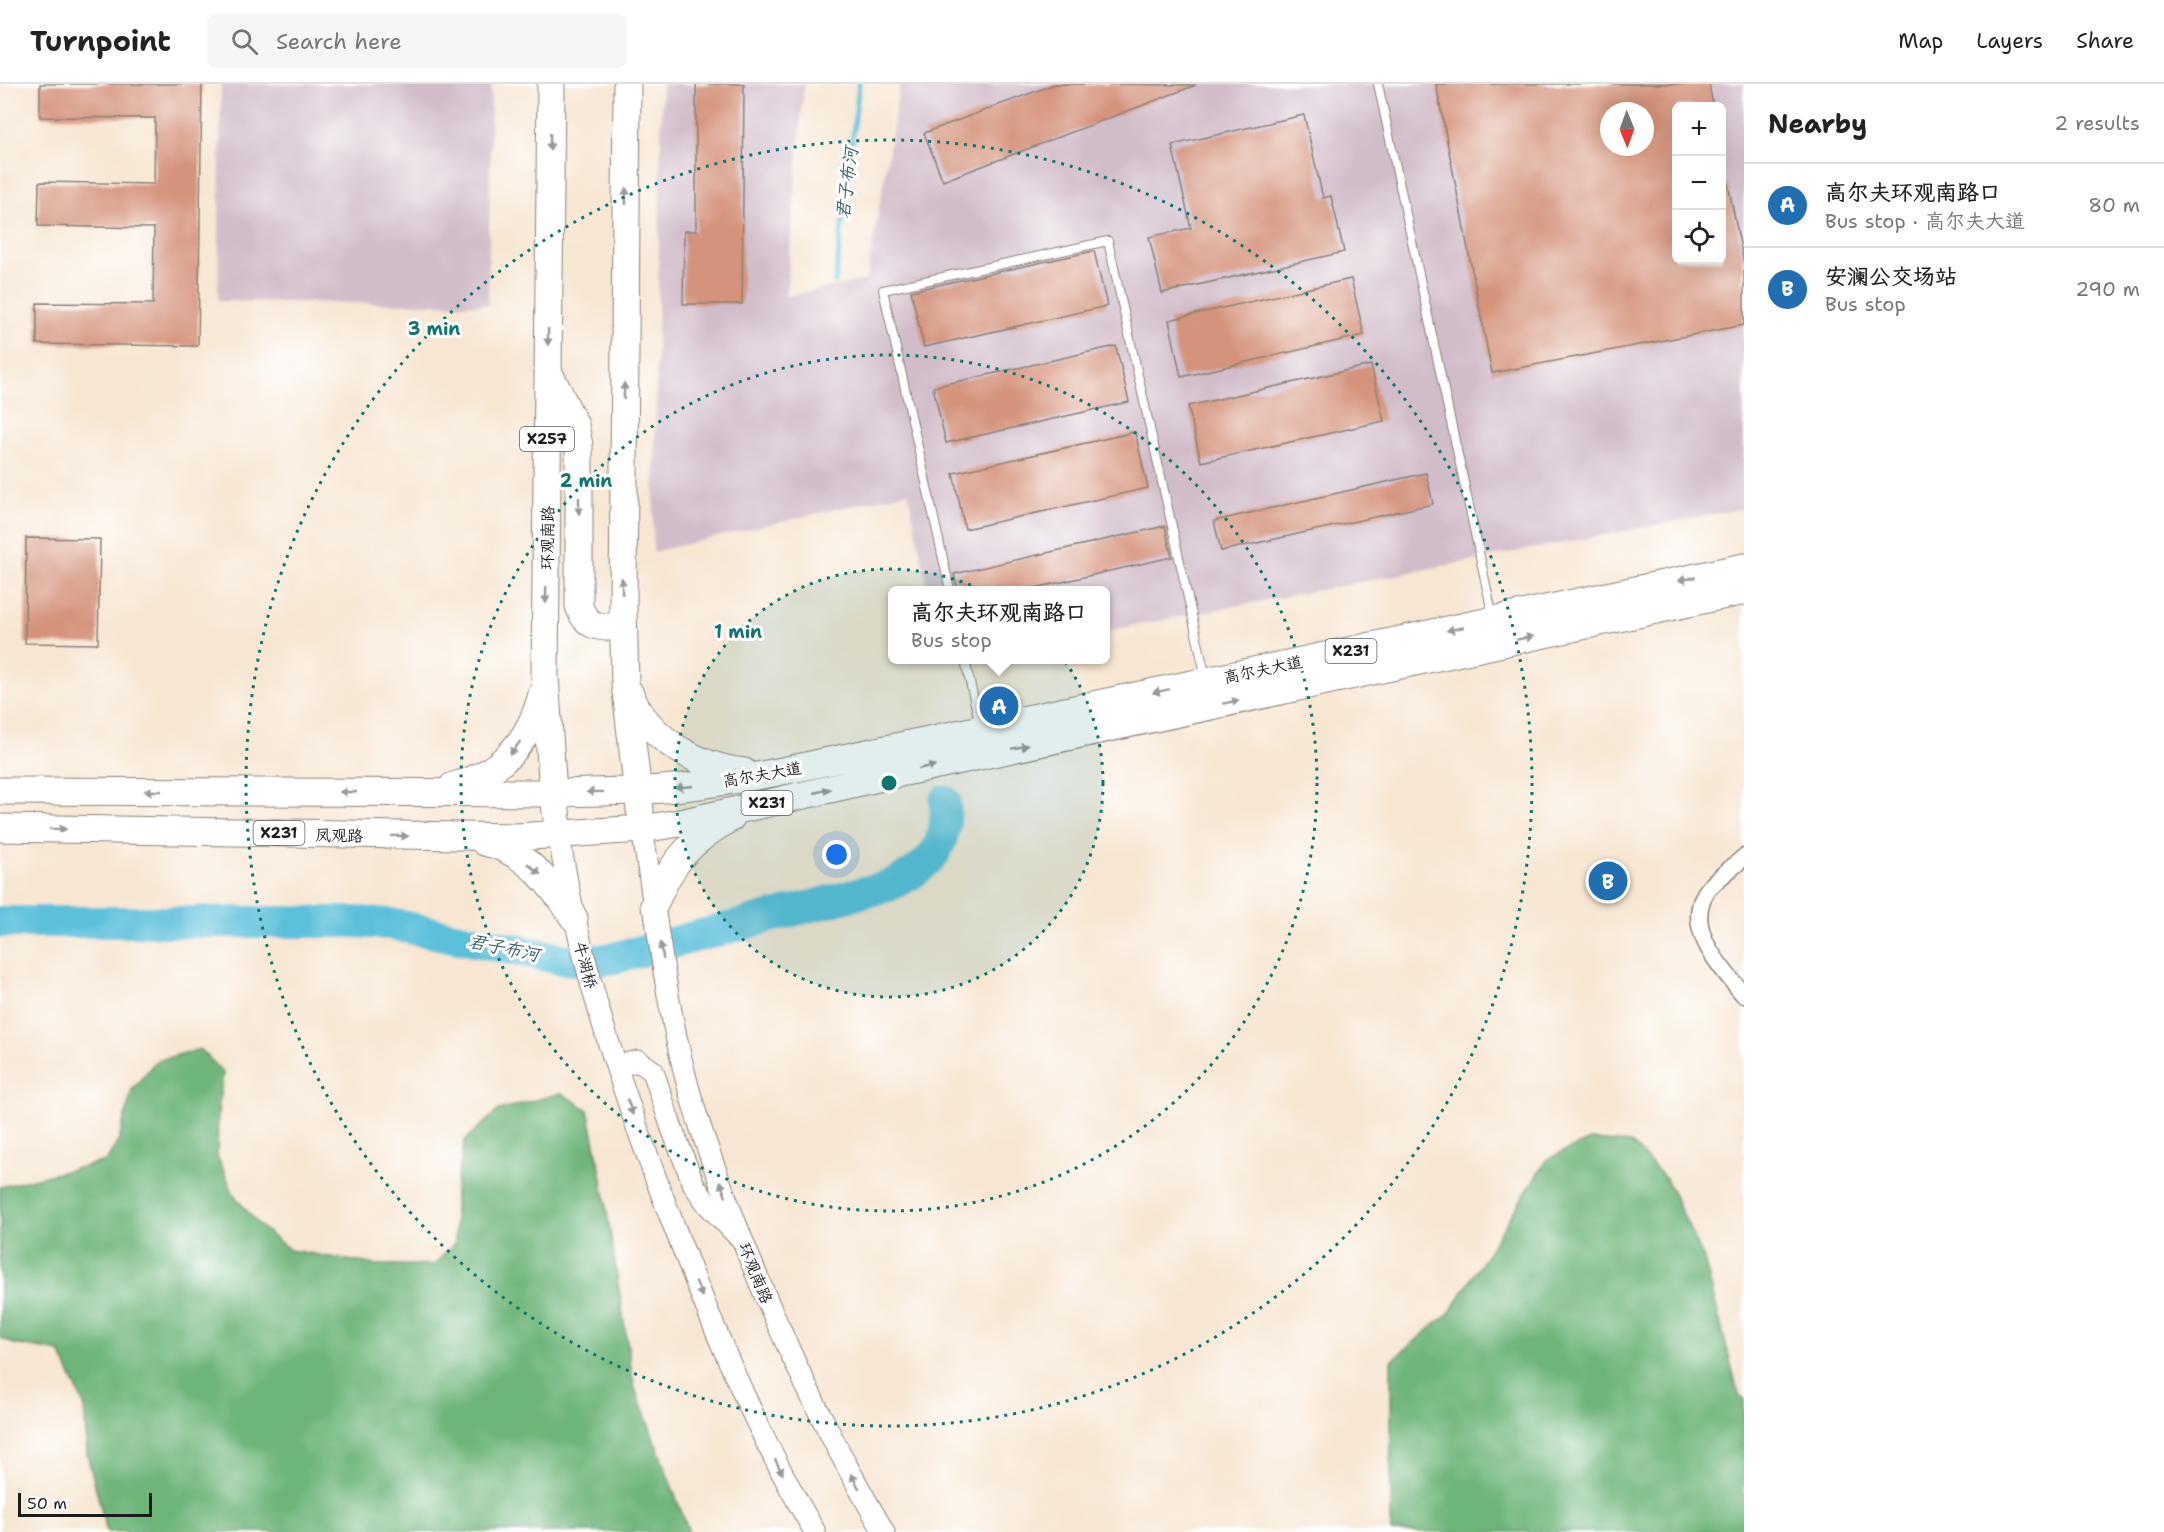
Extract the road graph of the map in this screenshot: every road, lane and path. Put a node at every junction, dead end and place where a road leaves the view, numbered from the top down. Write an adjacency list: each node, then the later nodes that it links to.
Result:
1 (551, 84): 4 (main road, 环观南路 / X257, one-way to 4)
2 (627, 84): 9 (main road, one-way to 2)
3 (1378, 84): 8 (lane)
4 (548, 370): 9 (main road, one-way to 9); 11 (main road, 环观南路 / X257, one-way to 11)
5 (1744, 567): 8 (main road, 高尔夫大道 / X231, one-way to 8)
6 (949, 586): 12 (lane)
7 (1744, 591): 14 (main road, 高尔夫大道 / X231, one-way to 7)
8 (1493, 621): 12 (main road, 高尔夫大道 / X231, one-way to 12)
9 (623, 627): 13 (main road)
10 (965, 664): 14 (lane)
11 (545, 676): 19 (main road, one-way to 19); 20 (main road, 环观南路 / X257)
12 (1206, 681): 14 (main road, 高尔夫大道 / X231, one-way to 14)
13 (625, 682): 16 (main road); 18 (main road)
14 (967, 741): 15 (main road, X231)
15 (888, 762): 16 (main road, 高尔夫大道 / X231); 21 (main road, 高尔夫大道 / X231, one-way to 15)
16 (763, 775): 18 (main road, 高尔夫大道 / X231, one-way to 18)
17 (0, 791): 19 (main road, X231, one-way to 17)
18 (637, 791): 20 (main road, X231, one-way to 20); 23 (main road)
19 (419, 792): 20 (main road, X231)
20 (553, 793): 24 (main road, 环观南路 / X257)
21 (773, 802): 23 (main road, 高尔夫大道 / X231); 27 (main road)
22 (0, 828): 25 (main road, 凤观路 / X231, one-way to 25)
23 (642, 829): 24 (main road, 凤观路 / X231); 27 (street)
24 (559, 836): 25 (main road, 凤观路 / X231); 28 (street, 环观南路)
25 (462, 837): 28 (main road, one-way to 28)
26 (1744, 857): 29 (street)
27 (654, 905): 31 (street, 环观南路, one-way to 27)
28 (574, 918): 30 (street, 牛湖桥)
29 (1744, 995)
30 (616, 1066): 31 (street); 32 (street, one-way to 32)
31 (743, 1242): 33 (street, 环观南路, one-way to 31)
32 (815, 1532)
33 (884, 1532)

